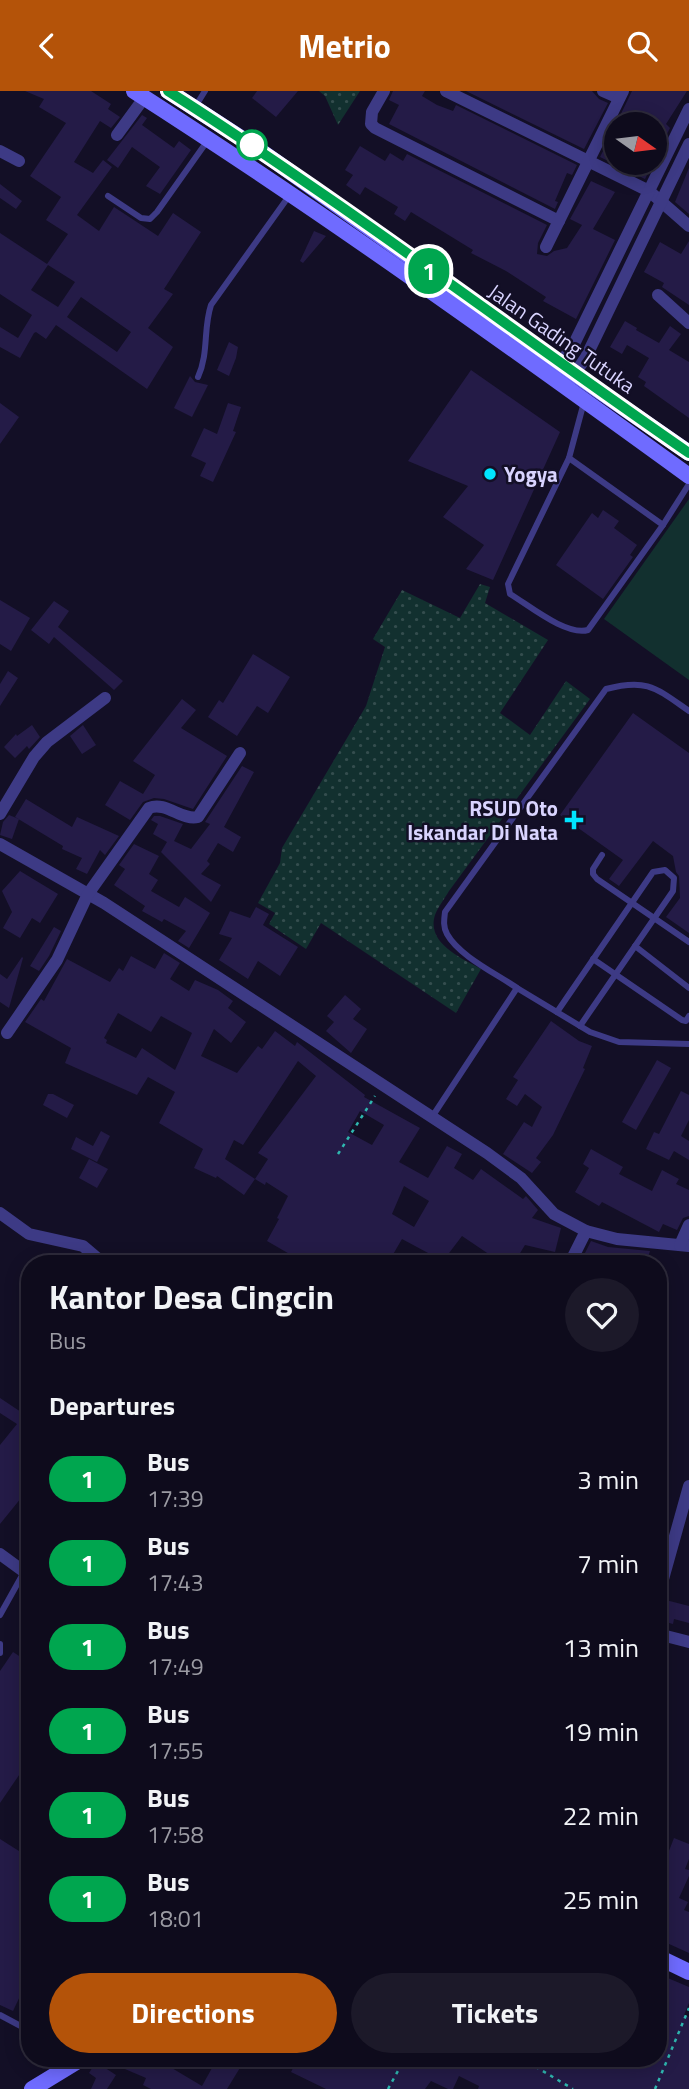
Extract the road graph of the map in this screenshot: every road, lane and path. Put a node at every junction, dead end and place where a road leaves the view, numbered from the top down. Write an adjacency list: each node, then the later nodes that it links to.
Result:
1 (168, 91): 8 (main road, Jalan Gading Tutuka)
2 (205, 91): 8 (lane)
3 (384, 91): 21 (street)
4 (446, 91): 16 (street)
5 (603, 91): 7 (street)
6 (139, 94): 11 (street); 12 (main road, Jalan Gading Tutuka)
7 (621, 95): 16 (street)
8 (194, 108): 10 (main road, Jalan Gading Tutuka)
9 (689, 109): 17 (street)
10 (219, 123): 12 (main road); 26 (main road, Jalan Gading Tutuka)
11 (117, 135)
12 (209, 139): 18 (main road, Jalan Gading Tutuka); 19 (lane)
13 (689, 144): 20 (street)
14 (0, 151): 15 (street)
15 (19, 161)
16 (589, 161): 17 (street); 21 (street)
17 (649, 191): 20 (street); 26 (street)
18 (290, 194): 26 (main road, Jalan Gading Tutuka); 27 (lane)
19 (108, 196)
20 (661, 201): 22 (street); 28 (street)
21 (559, 221): 23 (street)
22 (689, 226)
23 (547, 247)
24 (658, 295): 25 (street)
25 (689, 323)
26 (556, 370): 28 (main road, Jalan Gading Tutuka)
27 (198, 377)
28 (570, 380): 29 (main road, Jalan Gading Tutuka); 30 (main road, Jalan Gading Tutuka)
29 (585, 400): 31 (lane); 32 (main road, Jalan Gading Tutuka)
30 (689, 453)
31 (569, 458): 34 (lane); 34 (lane)
32 (689, 476)
33 (689, 484): 34 (lane)
34 (663, 525)
35 (105, 698): 38 (street)
36 (689, 711): 48 (lane)
37 (240, 753): 41 (street)
38 (0, 814)
39 (0, 844): 41 (street)
40 (602, 855): 42 (lane)
41 (88, 894): 53 (street); 55 (street)
42 (632, 902): 43 (lane); 43 (lane); 46 (lane)
43 (655, 917): 44 (lane); 45 (lane)
44 (689, 942)
45 (635, 946): 47 (lane); 49 (lane)
46 (593, 959): 47 (lane); 50 (lane)
47 (615, 974): 51 (lane); 52 (lane)
48 (517, 988): 50 (lane); 56 (lane)
49 (689, 988)
50 (557, 1012): 52 (lane)
51 (689, 1016)
52 (579, 1026): 54 (lane)
53 (7, 1033)
54 (689, 1044)
55 (383, 1084): 56 (street); 57 (path)
56 (432, 1117): 60 (street)
57 (338, 1154)
58 (0, 1213): 62 (street)
59 (689, 1225): 61 (street)
60 (586, 1231): 61 (street); 63 (street)
61 (684, 1246)
62 (94, 1255)
63 (574, 1255)
64 (689, 1486): 65 (street)
65 (667, 1549)
66 (0, 1554): 67 (street)
67 (21, 1570)
68 (21, 1583): 69 (lane)
69 (0, 1615)
70 (667, 1636): 71 (street)
71 (689, 1642)
72 (0, 1644): 73 (lane)
73 (0, 1653)
74 (667, 1961): 75 (main road)
75 (689, 1972)
76 (689, 2008): 79 (path)
77 (0, 2015): 78 (lane)
78 (21, 2026)
79 (667, 2060)
80 (68, 2067): 84 (main road)
81 (400, 2067): 85 (path)
82 (535, 2067): 86 (path)
83 (664, 2067): 87 (path)
84 (32, 2089)
85 (388, 2089)
86 (573, 2089)
87 (655, 2089)

